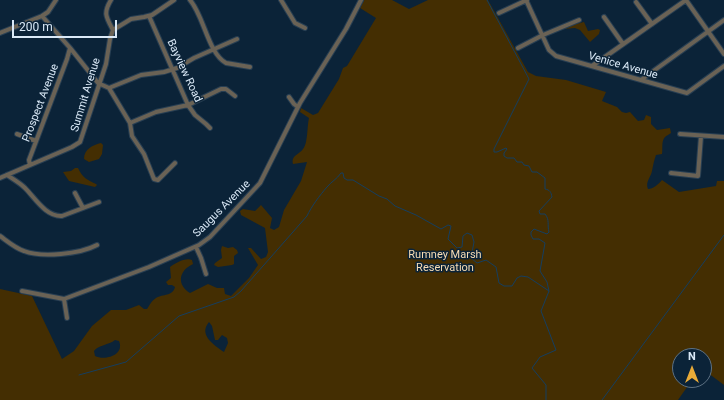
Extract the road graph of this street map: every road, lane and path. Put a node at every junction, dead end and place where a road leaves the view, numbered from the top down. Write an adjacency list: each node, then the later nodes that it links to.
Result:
1 (56, 0): 11 (street)
2 (111, 0): 18 (street)
3 (174, 0): 12 (street)
4 (281, 0): 17 (street)
5 (361, 0): 38 (street, Saugus Avenue)
6 (526, 0): 10 (street); 21 (street)
7 (686, 0): 16 (street); 19 (street)
8 (191, 2): 26 (street)
9 (636, 2): 16 (street)
10 (499, 13)
11 (42, 16): 20 (street); 24 (street)
12 (149, 16): 18 (street); 31 (street, Bayview Road)
13 (604, 17): 23 (street)
14 (579, 20): 21 (street)
15 (724, 20): 19 (street)
16 (652, 24): 23 (street)
17 (305, 28)
18 (113, 30): 33 (street, Summit Avenue)
19 (708, 32): 27 (street); 32 (street)
20 (0, 33)
21 (543, 35): 25 (street); 28 (street, Venice Avenue)
22 (237, 39): 26 (street)
23 (623, 44): 28 (street)
24 (70, 48): 33 (street); 45 (street, Prospect Avenue)
25 (518, 48)
26 (214, 50): 30 (street); 31 (street)
27 (724, 54)
28 (592, 66): 32 (street, Venice Avenue)
29 (724, 66): 32 (street, Venice Avenue)
30 (250, 67)
31 (172, 69): 34 (street); 37 (street, Bayview Road)
32 (641, 80)
33 (99, 84): 34 (street); 47 (street, Summit Avenue)
34 (109, 88): 39 (street)
35 (235, 96): 37 (street)
36 (289, 97): 38 (street)
37 (188, 105): 39 (street); 40 (street, Bayview Road)
38 (298, 107): 56 (street, Saugus Avenue)
39 (130, 123): 46 (street)
40 (210, 128)
41 (17, 134): 45 (street)
42 (680, 134): 43 (street)
43 (701, 136): 44 (street); 48 (street)
44 (724, 137)
45 (36, 142): 47 (street, Prospect Avenue)
46 (175, 163)
47 (30, 165): 49 (street, Summit Avenue)
48 (671, 173)
49 (7, 176): 50 (street, Summit Avenue); 53 (street)
50 (0, 178)
51 (75, 192): 53 (street)
52 (99, 202): 53 (street)
53 (83, 208)
54 (0, 236): 55 (street)
55 (97, 245)
56 (196, 247): 57 (street); 59 (street, Saugus Avenue)
57 (206, 274)
58 (22, 291): 59 (street)
59 (64, 299): 60 (street)
60 (67, 318)

